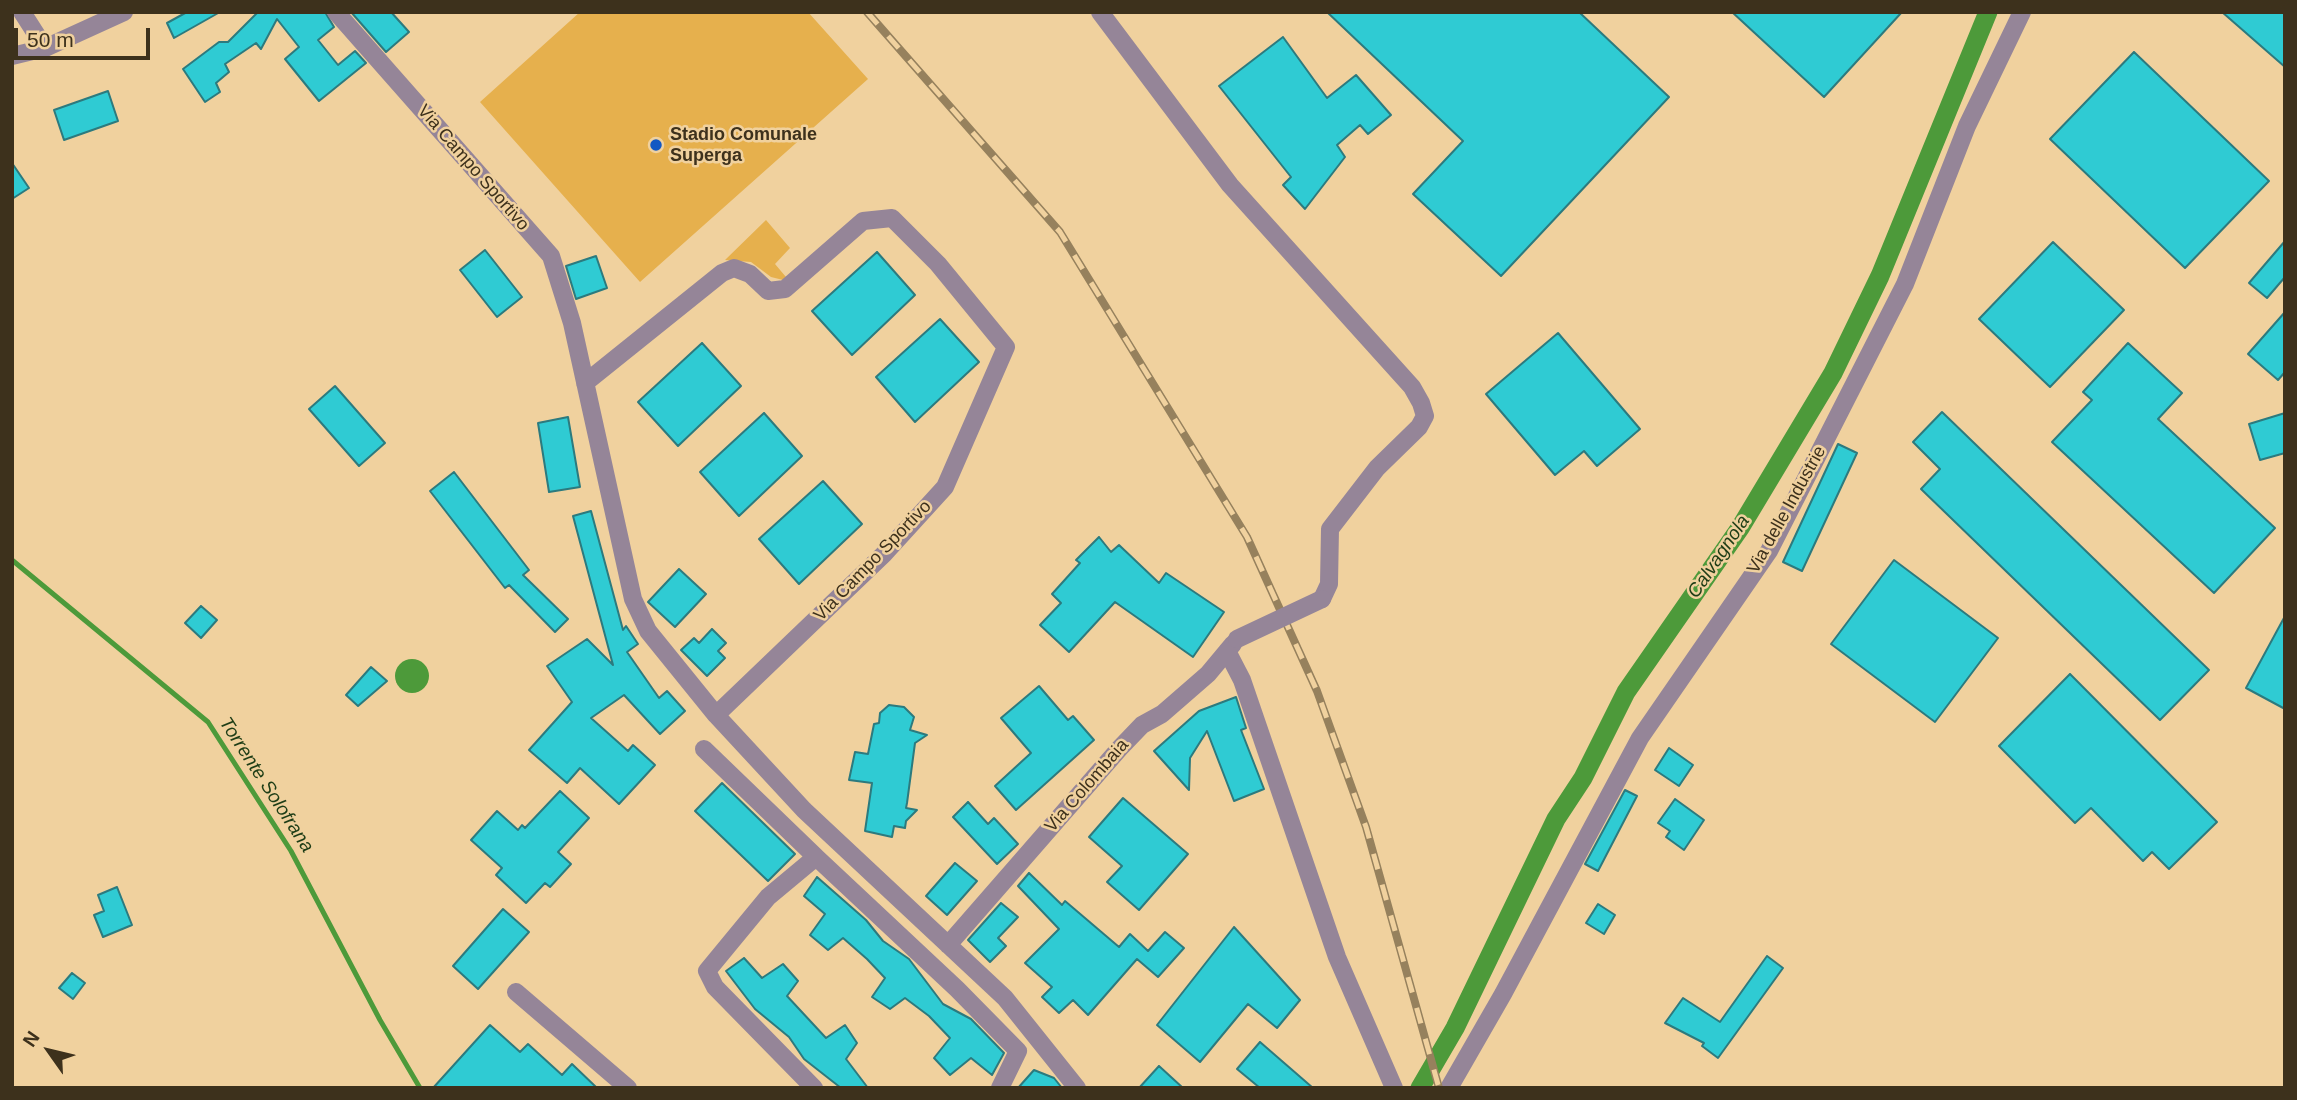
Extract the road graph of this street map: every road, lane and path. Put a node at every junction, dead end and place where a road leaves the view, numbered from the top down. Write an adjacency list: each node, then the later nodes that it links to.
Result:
1 (22, 12): 6 (street)
2 (124, 12): 6 (street)
3 (337, 12): 8 (street, Via Campo Sportivo)
4 (1100, 12): 9 (street, bridge)
5 (2022, 12): 20 (street, Via delle Industrie)
6 (45, 48): 7 (street)
7 (12, 56)
8 (585, 383): 10 (street, Via Campo Sportivo); 10 (street, Via Campo Sportivo)
9 (1232, 645): 13 (street, Via Colombaia); 19 (street)
10 (716, 715): 13 (street, Via Campo Sportivo)
11 (705, 749): 12 (street)
12 (816, 857): 16 (street); 17 (street)
13 (948, 945): 18 (street, Via Campo Sportivo)
14 (516, 992): 15 (street)
15 (628, 1088)
16 (814, 1088)
17 (1000, 1088)
18 (1077, 1088)
19 (1394, 1088)
20 (1449, 1088)

